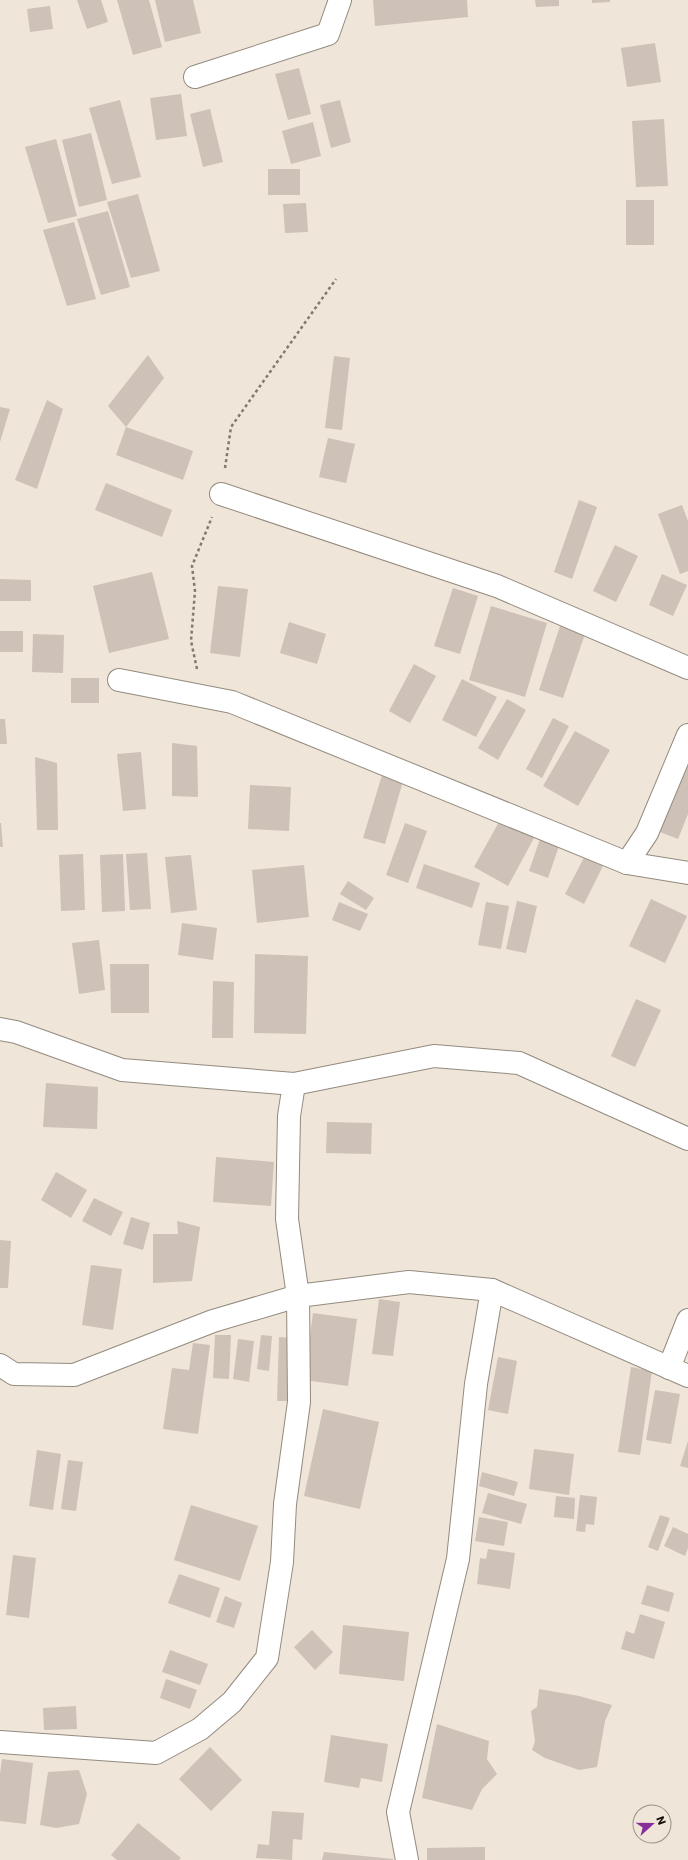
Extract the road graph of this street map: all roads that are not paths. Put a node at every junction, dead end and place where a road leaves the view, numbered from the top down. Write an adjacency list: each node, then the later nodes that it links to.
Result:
1 (340, 0): 2 (street)
2 (195, 77)
3 (222, 494): 4 (street)
4 (688, 668)
5 (119, 680): 7 (street)
6 (688, 735): 7 (street)
7 (627, 863): 8 (street)
8 (688, 873)
9 (0, 1029): 10 (street)
10 (294, 1084): 11 (street); 13 (street)
11 (688, 1139)
12 (492, 1290): 13 (street); 16 (street); 18 (street)
13 (298, 1296): 15 (street); 17 (street)
14 (688, 1320): 16 (street)
15 (0, 1366)
16 (678, 1372)
17 (0, 1742)
18 (407, 1860)

